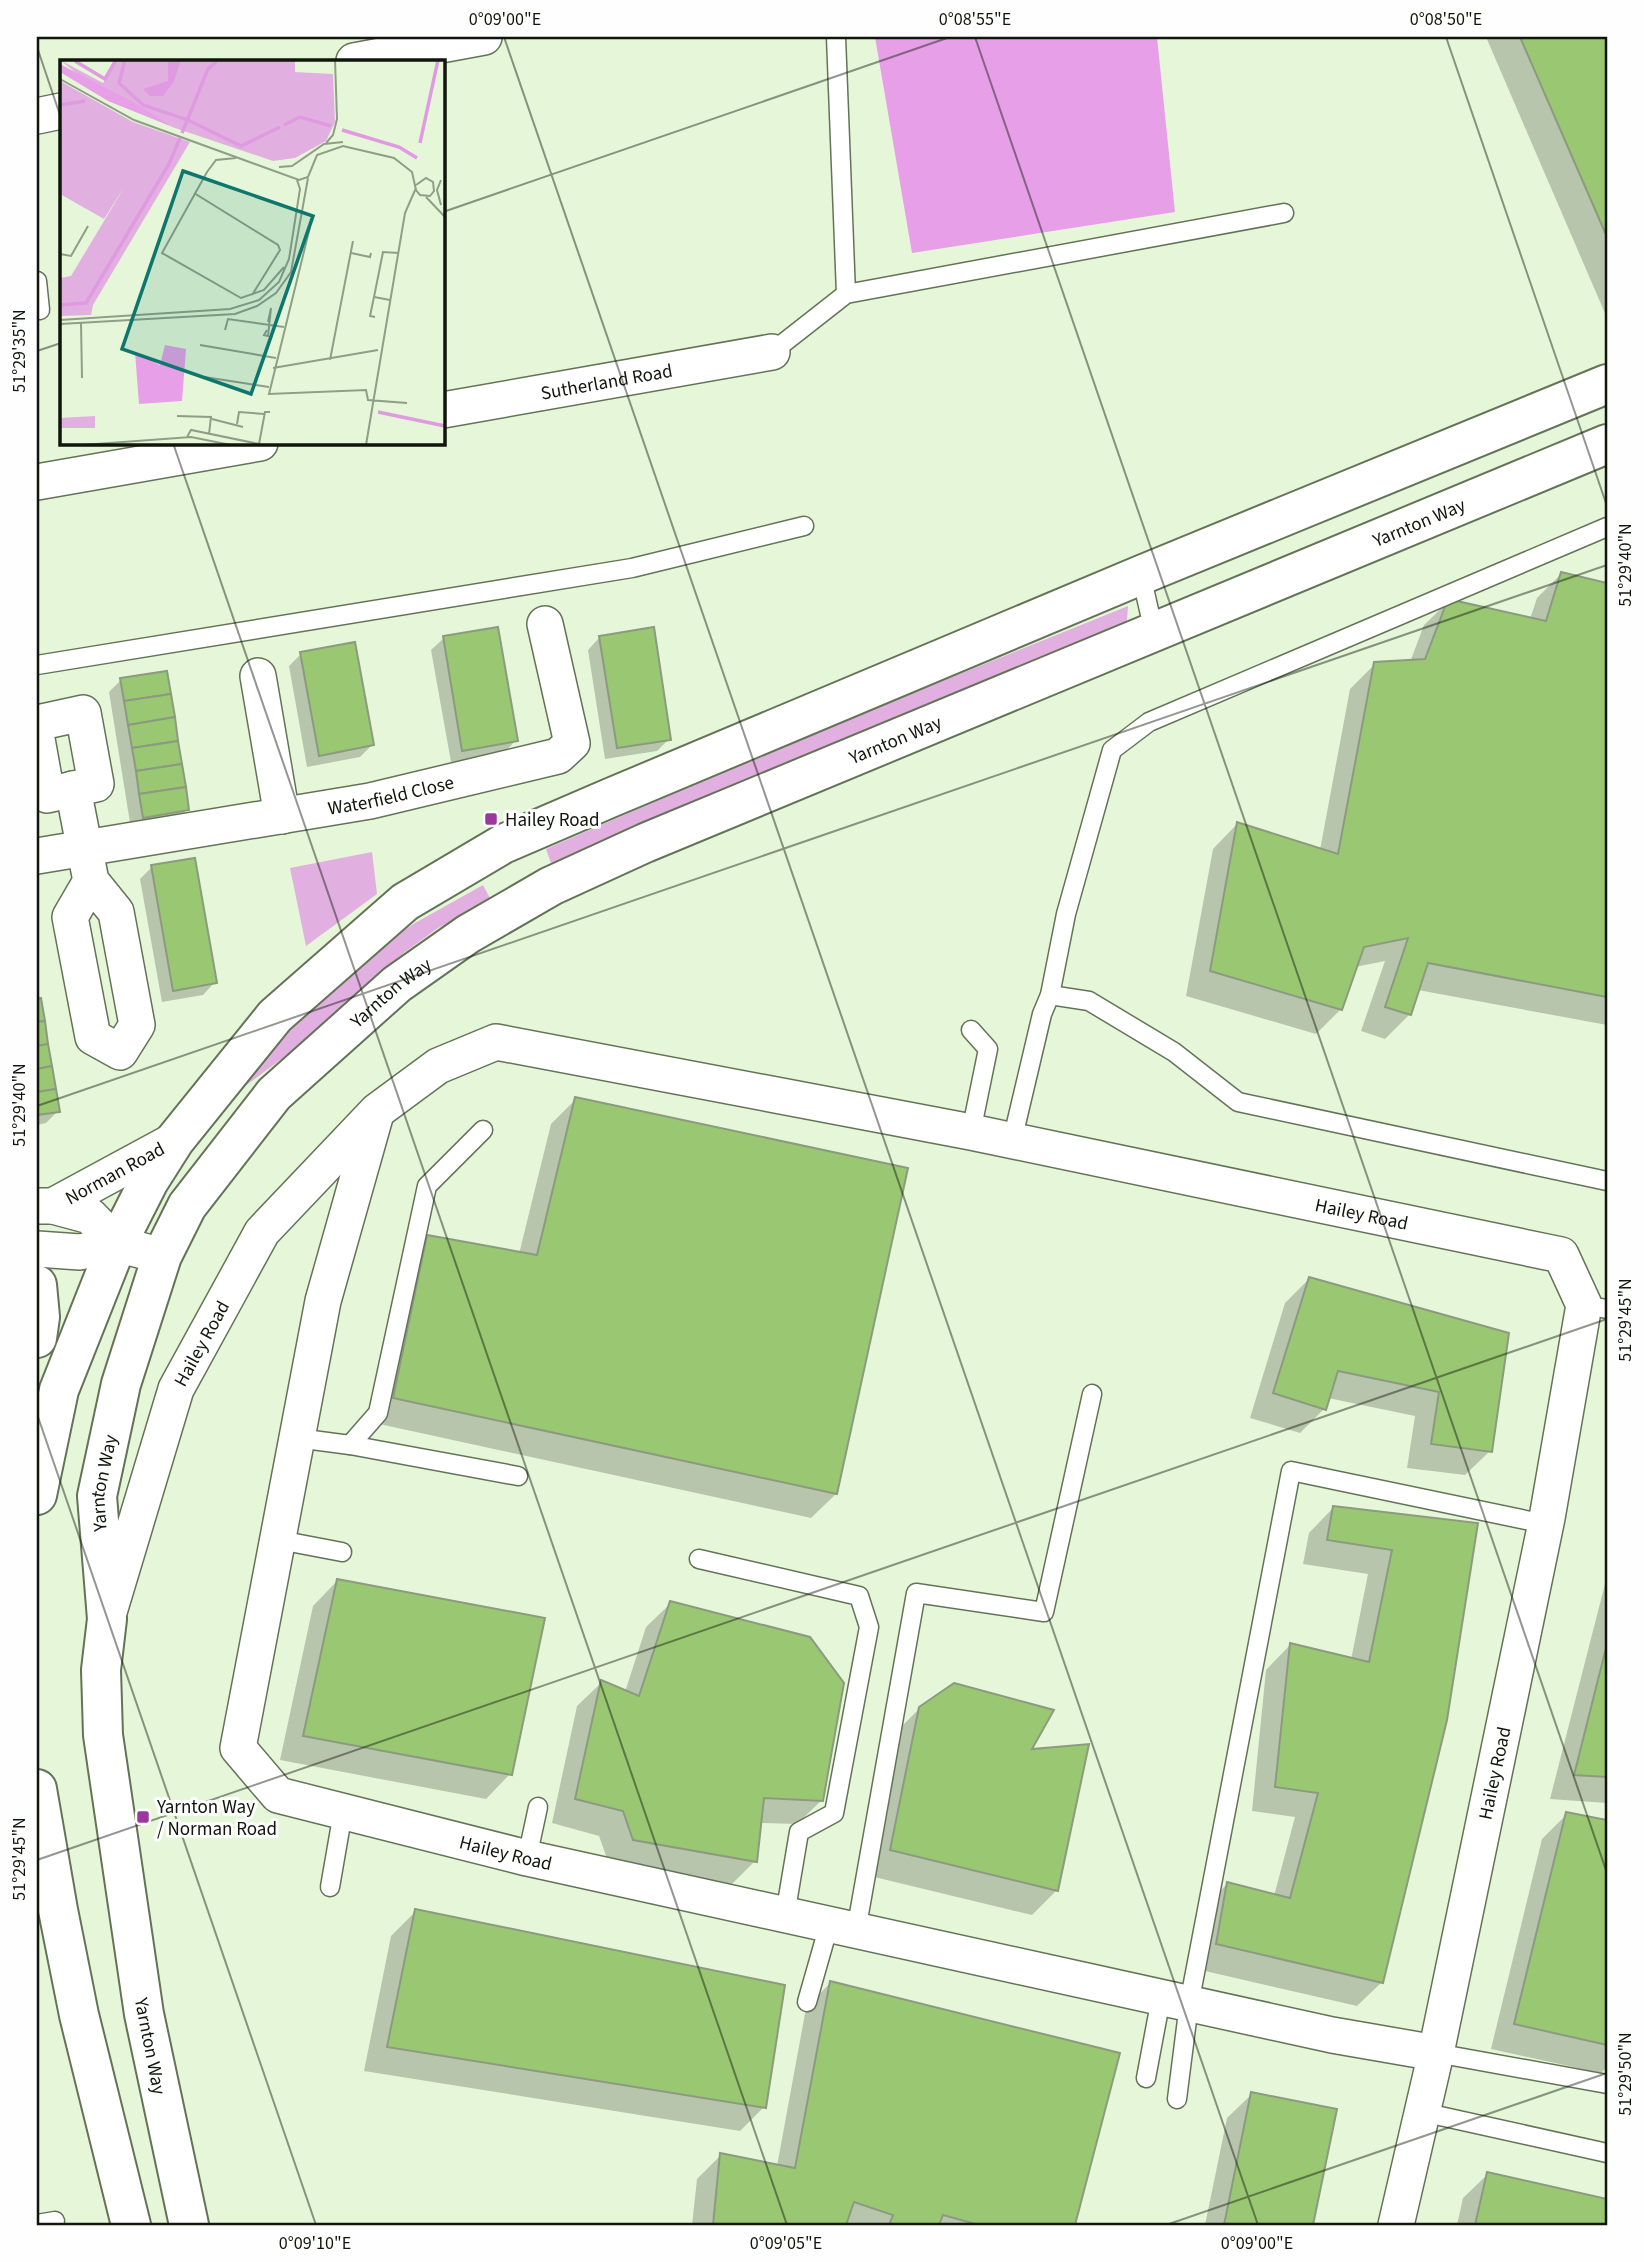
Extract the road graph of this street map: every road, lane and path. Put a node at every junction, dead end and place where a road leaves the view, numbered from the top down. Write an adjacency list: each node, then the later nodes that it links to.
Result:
1 (484, 37): 3 (street)
2 (836, 37): 8 (lane)
3 (359, 60)
4 (60, 111): 5 (street)
5 (37, 116)
6 (1284, 213): 8 (lane)
7 (37, 281): 9 (lane)
8 (846, 294): 10 (lane)
9 (40, 310)
10 (772, 352): 12 (street, Sutherland Road)
11 (1607, 384): 18 (street)
12 (444, 410)
13 (254, 444): 15 (street)
14 (1607, 444): 20 (street, Yarnton Way)
15 (37, 482)
16 (804, 526): 21 (lane)
17 (1607, 527): 29 (lane)
18 (1141, 575): 20 (lane); 34 (street)
19 (545, 625): 26 (street, Waterfield Close)
20 (1154, 632): 40 (street, Yarnton Way)
21 (37, 665)
22 (258, 676): 26 (street)
23 (37, 723): 25 (street)
24 (37, 739): 25 (street)
25 (73, 789): 28 (street)
26 (282, 816): 28 (street, Waterfield Close)
27 (37, 856): 28 (street, Waterfield Close)
28 (87, 864)
29 (1050, 995): 35 (lane); 36 (lane)
30 (971, 1030): 33 (lane)
31 (377, 1111): 33 (street, Hailey Road); 45 (street, Hailey Road); 53 (street, Hailey Road)
32 (483, 1130): 46 (lane)
33 (971, 1132): 35 (street, Hailey Road)
34 (175, 1140): 37 (street, Norman Road); 38 (street)
35 (1012, 1141): 42 (street, Hailey Road)
36 (1607, 1181)
37 (45, 1206): 38 (street, Norman Road)
38 (117, 1244): 39 (street); 40 (street); 48 (street)
39 (37, 1249)
40 (162, 1256): 53 (street, Yarnton Way)
41 (37, 1284): 43 (street)
42 (1596, 1307): 49 (street, Hailey Road)
43 (37, 1338)
44 (1092, 1394): 60 (lane)
45 (297, 1438): 46 (lane); 50 (street, Hailey Road)
46 (350, 1445): 47 (lane)
47 (517, 1476)
48 (37, 1495)
49 (1545, 1524): 61 (lane); 63 (street, Hailey Road)
50 (279, 1540): 51 (lane); 56 (street, Hailey Road)
51 (342, 1552)
52 (699, 1559): 59 (lane)
53 (107, 1619): 70 (street, Yarnton Way)
54 (37, 1788): 69 (street)
55 (538, 1807): 57 (lane)
56 (343, 1812): 57 (street, Hailey Road); 58 (lane)
57 (527, 1858): 59 (street, Hailey Road)
58 (330, 1887)
59 (785, 1915): 60 (street, Hailey Road)
60 (843, 1928): 61 (street, Hailey Road); 62 (lane)
61 (1175, 2001): 63 (street, Hailey Road); 64 (lane); 66 (lane)
62 (807, 2002)
63 (1436, 2053): 65 (lane); 67 (street, Hailey Road)
64 (1146, 2078)
65 (1607, 2084)
66 (1177, 2099)
67 (1422, 2112): 68 (lane); 71 (street, Hailey Road)
68 (1607, 2153)
69 (131, 2225)
70 (189, 2225)
71 (1395, 2225)

